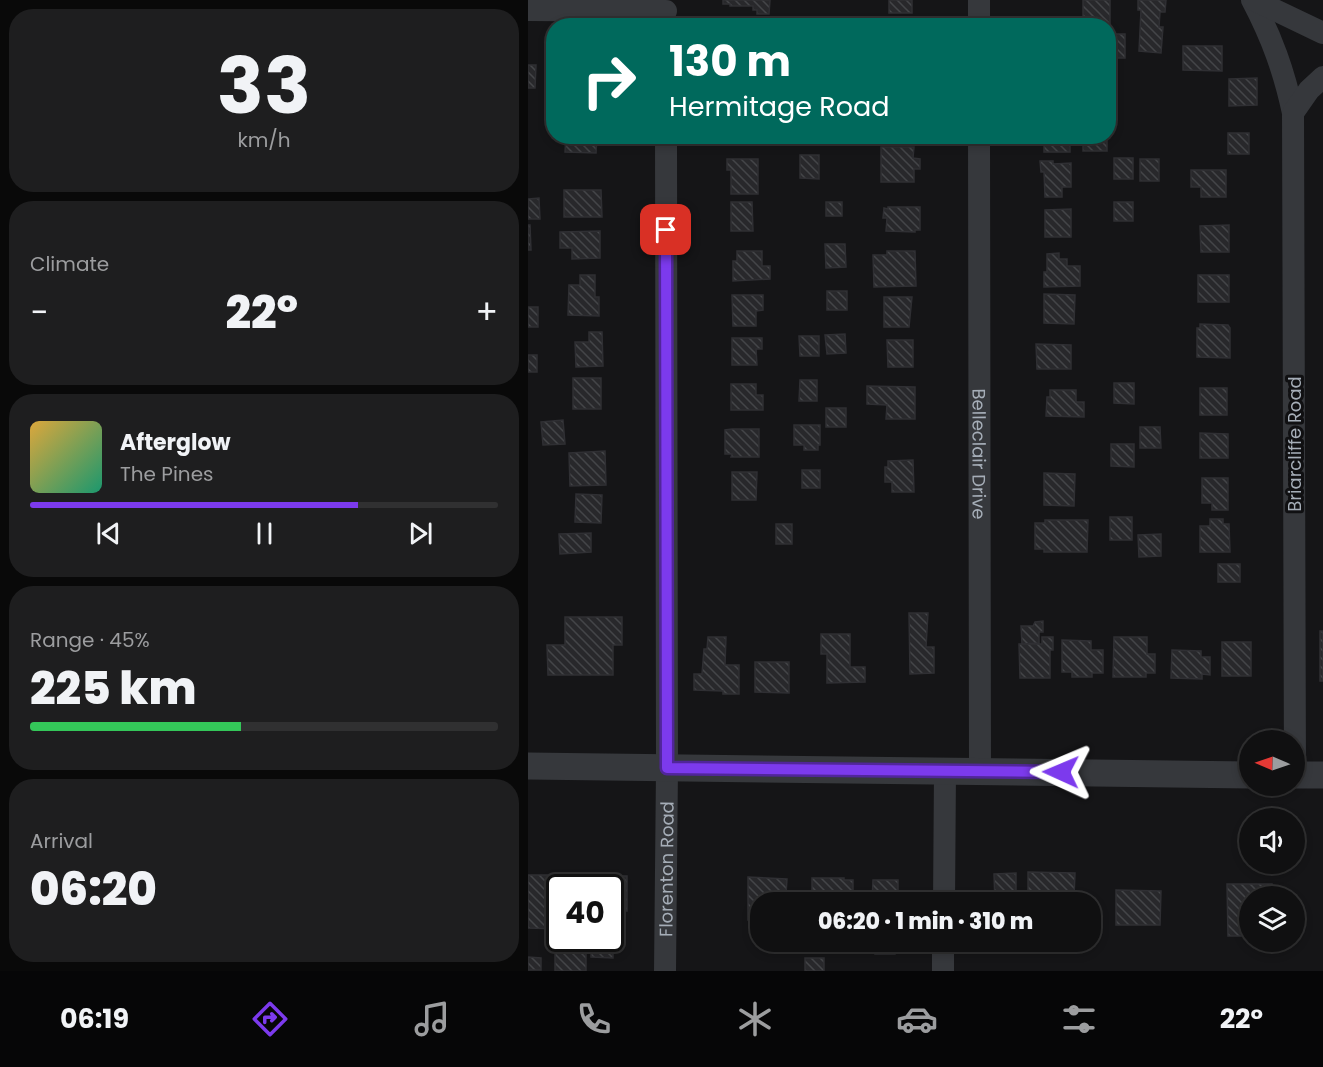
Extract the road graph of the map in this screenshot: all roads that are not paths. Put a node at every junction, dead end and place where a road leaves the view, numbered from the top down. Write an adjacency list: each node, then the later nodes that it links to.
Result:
1 (979, 0): 5 (street)
2 (1253, 0): 6 (street); 8 (street, Briarcliffe Road)
3 (528, 10): 4 (street)
4 (666, 12)
5 (979, 18)
6 (1323, 33)
7 (1323, 77): 8 (street)
8 (1293, 113): 11 (street, Briarcliffe Road)
9 (666, 144): 13 (street, Florenton Road)
10 (979, 144): 15 (street, Belleclair Drive)
11 (1295, 730)
12 (528, 766): 13 (street)
13 (667, 768): 14 (street); 21 (street, Florenton Road)
14 (945, 771): 15 (street); 19 (street)
15 (980, 771): 16 (street)
16 (1239, 774)
17 (1305, 775): 18 (street)
18 (1323, 775)
19 (944, 892)
20 (943, 952): 22 (street)
21 (665, 971)
22 (943, 971)

